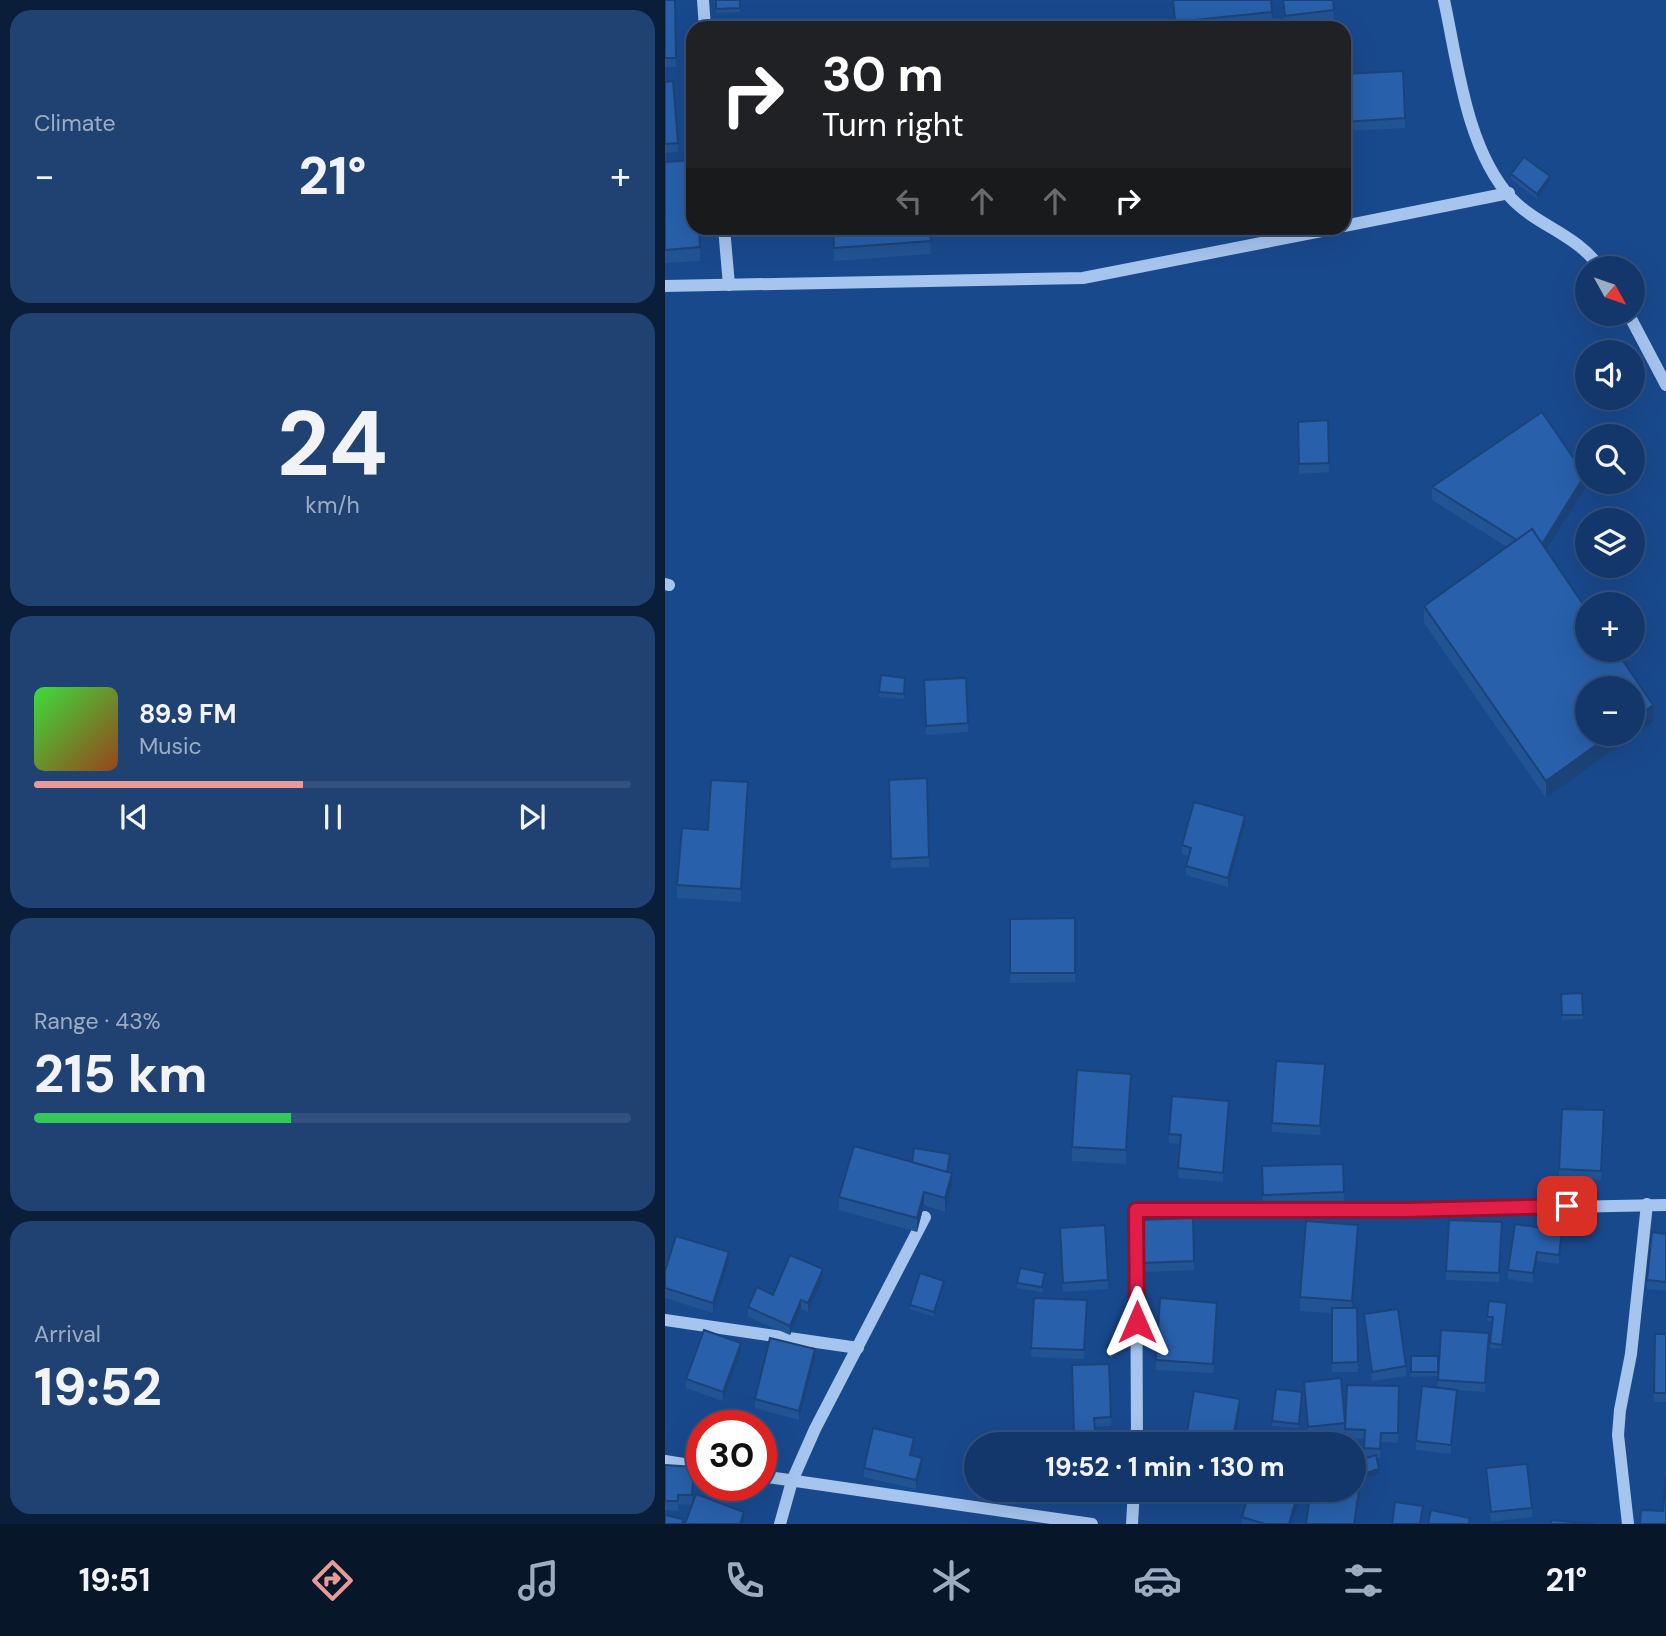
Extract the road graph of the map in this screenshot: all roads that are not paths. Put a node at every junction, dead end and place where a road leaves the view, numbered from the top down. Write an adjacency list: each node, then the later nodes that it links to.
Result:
1 (703, 0): 3 (street)
2 (1444, 0): 4 (street)
3 (704, 21)
4 (1509, 193): 5 (street); 8 (street)
5 (1351, 225)
6 (724, 235): 9 (street)
7 (1301, 235): 9 (street)
8 (1592, 256)
9 (729, 285): 10 (street)
10 (665, 286)
11 (1635, 326): 12 (street)
12 (1666, 385)
13 (1647, 1204): 14 (street); 18 (street); 27 (street)
14 (1666, 1205)
15 (925, 1217): 17 (street)
16 (665, 1320): 17 (street)
17 (858, 1348): 22 (street)
18 (1137, 1432)
19 (665, 1461): 20 (street)
20 (686, 1464)
21 (777, 1479): 22 (street)
22 (792, 1481): 24 (street); 25 (street)
23 (1133, 1502): 26 (street)
24 (780, 1524)
25 (1092, 1524)
26 (1132, 1524)
27 (1628, 1524)

